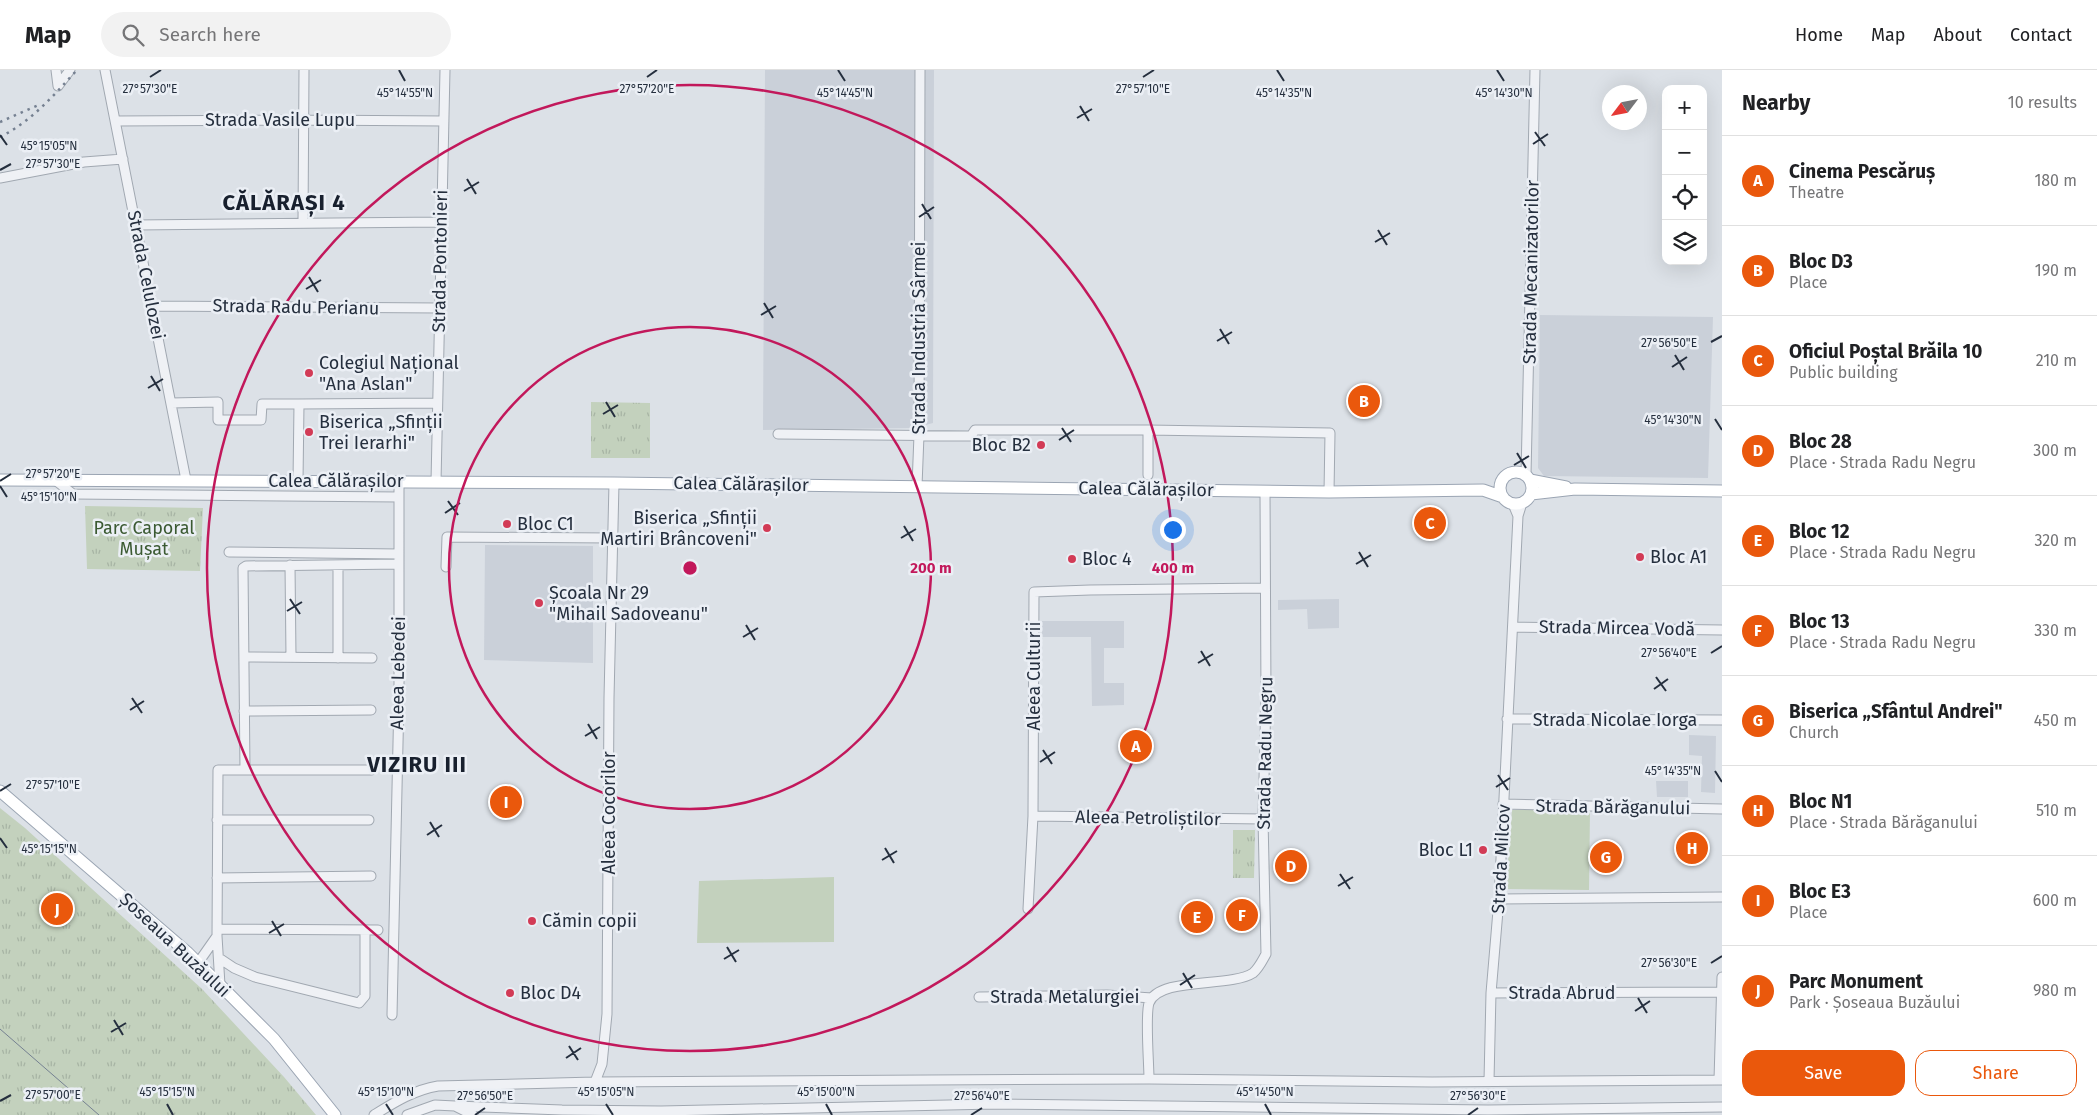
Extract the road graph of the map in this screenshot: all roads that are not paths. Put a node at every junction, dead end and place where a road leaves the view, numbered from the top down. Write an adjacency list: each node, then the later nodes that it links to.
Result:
1 (56, 70): 2 (street)
2 (70, 70)
3 (105, 70): 9 (street, Strada Celulozei)
4 (304, 70): 8 (street)
5 (444, 70): 10 (street, Strada Pontonieri)
6 (920, 70): 23 (street, Strada Industria Sârmei)
7 (1535, 70): 25 (street, Strada Mecanizatorilor)
8 (304, 120): 9 (street, Strada Vasile Lupu); 10 (street, Strada Vasile Lupu); 13 (street)
9 (115, 121): 11 (street, Strada Celulozei)
10 (444, 121): 14 (street, Strada Pontonieri)
11 (123, 159): 12 (street); 15 (street, Strada Celulozei)
12 (0, 178)
13 (303, 222): 14 (street); 15 (street)
14 (441, 222): 17 (street, Strada Pontonieri)
15 (136, 225): 16 (street, Strada Celulozei)
16 (152, 306): 17 (street, Strada Radu Perianu); 18 (street, Strada Celulozei)
17 (439, 308): 19 (street, Strada Pontonieri)
18 (171, 403): 20 (street); 28 (street, Strada Celulozei)
19 (437, 403): 20 (street); 32 (street, Strada Pontonieri)
20 (299, 404): 30 (street)
21 (1148, 430): 23 (street); 24 (street); 39 (street)
22 (778, 434): 23 (street)
23 (919, 435): 34 (street, Strada Industria Sârmei)
24 (1148, 475)
25 (1528, 477): 29 (main road); 35 (main road); 40 (main road)
26 (0, 480): 27 (main road, Calea Călărașilor)
27 (55, 480): 28 (main road, Calea Călărașilor); 41 (street)
28 (186, 480): 30 (main road, Calea Călărașilor)
29 (1502, 480): 36 (main road, Calea Călărașilor); 42 (main road)
30 (298, 481): 31 (main road, Calea Călărașilor)
31 (399, 482): 32 (main road, Calea Călărașilor); 41 (street, Aleea Lebedei)
32 (436, 482): 33 (main road, Calea Călărașilor)
33 (614, 483): 34 (main road, Calea Călărașilor); 43 (street, Aleea Cocorilor)
34 (917, 486): 37 (main road, Calea Călărașilor)
35 (1575, 489): 38 (main road); 40 (main road)
36 (1482, 490): 39 (main road, Calea Călărașilor); 42 (main road, Calea Călărașilor)
37 (1265, 491): 39 (main road, Calea Călărașilor); 50 (street, Strada Radu Negru)
38 (1722, 491)
39 (1329, 492)
40 (1531, 494): 42 (main road)
41 (399, 497): 45 (street, Aleea Lebedei)
42 (1513, 501): 51 (street, Strada Milcov)
43 (612, 538): 49 (street); 90 (street, Aleea Cocorilor)
44 (229, 552): 45 (street)
45 (399, 554): 46 (street, Aleea Lebedei)
46 (399, 564): 48 (street); 86 (street, Aleea Lebedei)
47 (290, 565): 48 (street); 53 (street); 54 (street)
48 (338, 565): 55 (street)
49 (446, 567)
50 (1265, 588): 66 (street, Aleea Culturii); 67 (street, Strada Radu Negru)
51 (1513, 627): 52 (street, Strada Mircea Vodă); 59 (street, Strada Milcov)
52 (1722, 630)
53 (244, 656): 54 (street); 58 (street)
54 (291, 657): 55 (street)
55 (338, 658): 56 (street)
56 (372, 658)
57 (371, 710): 58 (street)
58 (244, 711): 61 (street)
59 (1508, 720): 60 (street, Strada Nicolae Iorga); 64 (street, Strada Milcov)
60 (1722, 720)
61 (245, 770): 62 (street); 68 (street)
62 (371, 770)
63 (0, 791): 79 (main road, Șoseaua Buzăului)
64 (1503, 804): 65 (street, Strada Bărăganului); 73 (street, Strada Milcov)
65 (1722, 809)
66 (1033, 816): 67 (street, Aleea Petroliștilor); 74 (street, Aleea Culturii)
67 (1264, 819): 85 (street, Strada Radu Negru)
68 (217, 820): 69 (street); 71 (street)
69 (369, 820)
70 (371, 876): 71 (street)
71 (217, 878): 77 (street)
72 (1722, 897): 73 (street)
73 (1499, 899): 83 (street, Strada Milcov)
74 (1028, 909)
75 (365, 930): 76 (street); 77 (street); 78 (street)
76 (378, 930)
77 (217, 932): 78 (street); 79 (street)
78 (218, 958): 81 (street)
79 (198, 963): 81 (main road, Șoseaua Buzăului)
80 (1722, 977): 82 (street)
81 (220, 985): 95 (main road, Șoseaua Buzăului)
82 (1722, 992): 83 (street, Strada Abrud); 88 (street)
83 (1492, 993): 89 (street, Strada Milcov)
84 (979, 997): 85 (street, Strada Metalurgiei)
85 (1152, 998): 87 (street)
86 (392, 1015)
87 (1149, 1079): 89 (street); 90 (street)
88 (1721, 1080): 89 (street)
89 (1489, 1081)
90 (596, 1082): 96 (street)
91 (455, 1106): 92 (street); 97 (street); 98 (street)
92 (1179, 1110): 94 (street)
93 (1719, 1110): 94 (street)
94 (1488, 1112)
95 (335, 1115)
96 (374, 1115)
97 (407, 1115)
98 (473, 1115)

